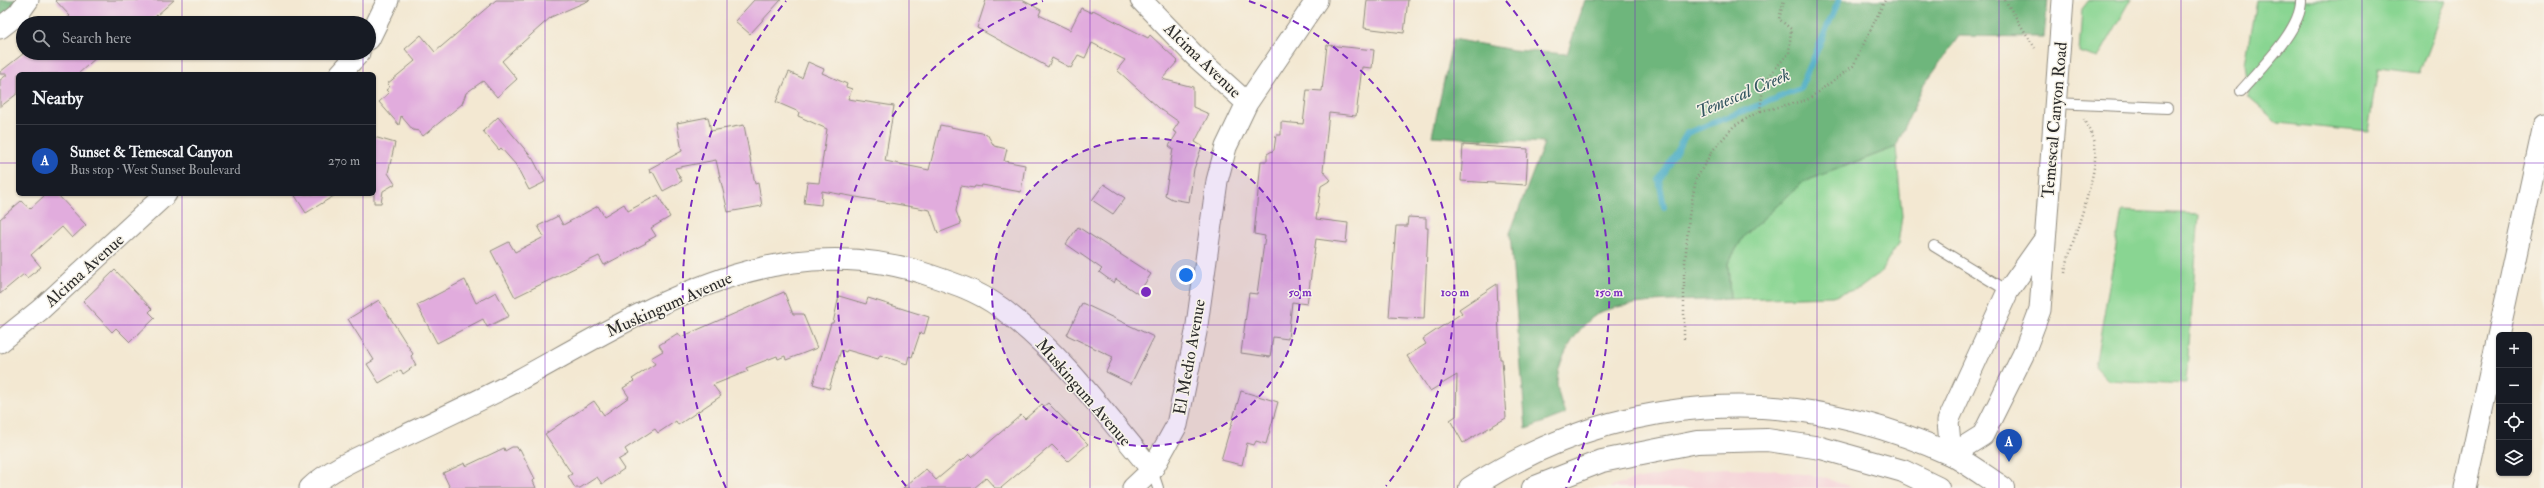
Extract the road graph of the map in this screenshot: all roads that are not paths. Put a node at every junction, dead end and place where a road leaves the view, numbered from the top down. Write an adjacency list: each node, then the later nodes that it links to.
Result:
1 (28, 0): 8 (street)
2 (388, 0): 7 (street)
3 (1142, 0): 12 (street, Alcima Avenue)
4 (1317, 0): 12 (street, El Medio Avenue)
5 (2063, 0): 13 (street, Temescal Canyon Road)
6 (2302, 0): 11 (lane)
7 (376, 25)
8 (0, 28)
9 (353, 60): 10 (street)
10 (342, 72)
11 (2241, 90)
12 (1247, 103): 22 (street, El Medio Avenue)
13 (2055, 103): 14 (lane); 17 (street, Temescal Canyon Road)
14 (2167, 108)
15 (2544, 125): 30 (street)
16 (164, 196): 20 (street, Alcima Avenue)
17 (2044, 240): 19 (street); 21 (street, Temescal Canyon Road)
18 (1934, 246): 19 (lane)
19 (2008, 291): 21 (street)
20 (0, 342)
21 (1951, 455): 25 (main road); 28 (main road); 29 (main road)
22 (1155, 479): 23 (street, Muskingum Avenue); 24 (street, El Medio Avenue)
23 (310, 488)
24 (1133, 488)
25 (1470, 488)
26 (1533, 488): 27 (main road)
27 (1938, 488)
28 (1943, 488)
29 (2003, 488)
30 (2465, 488)

